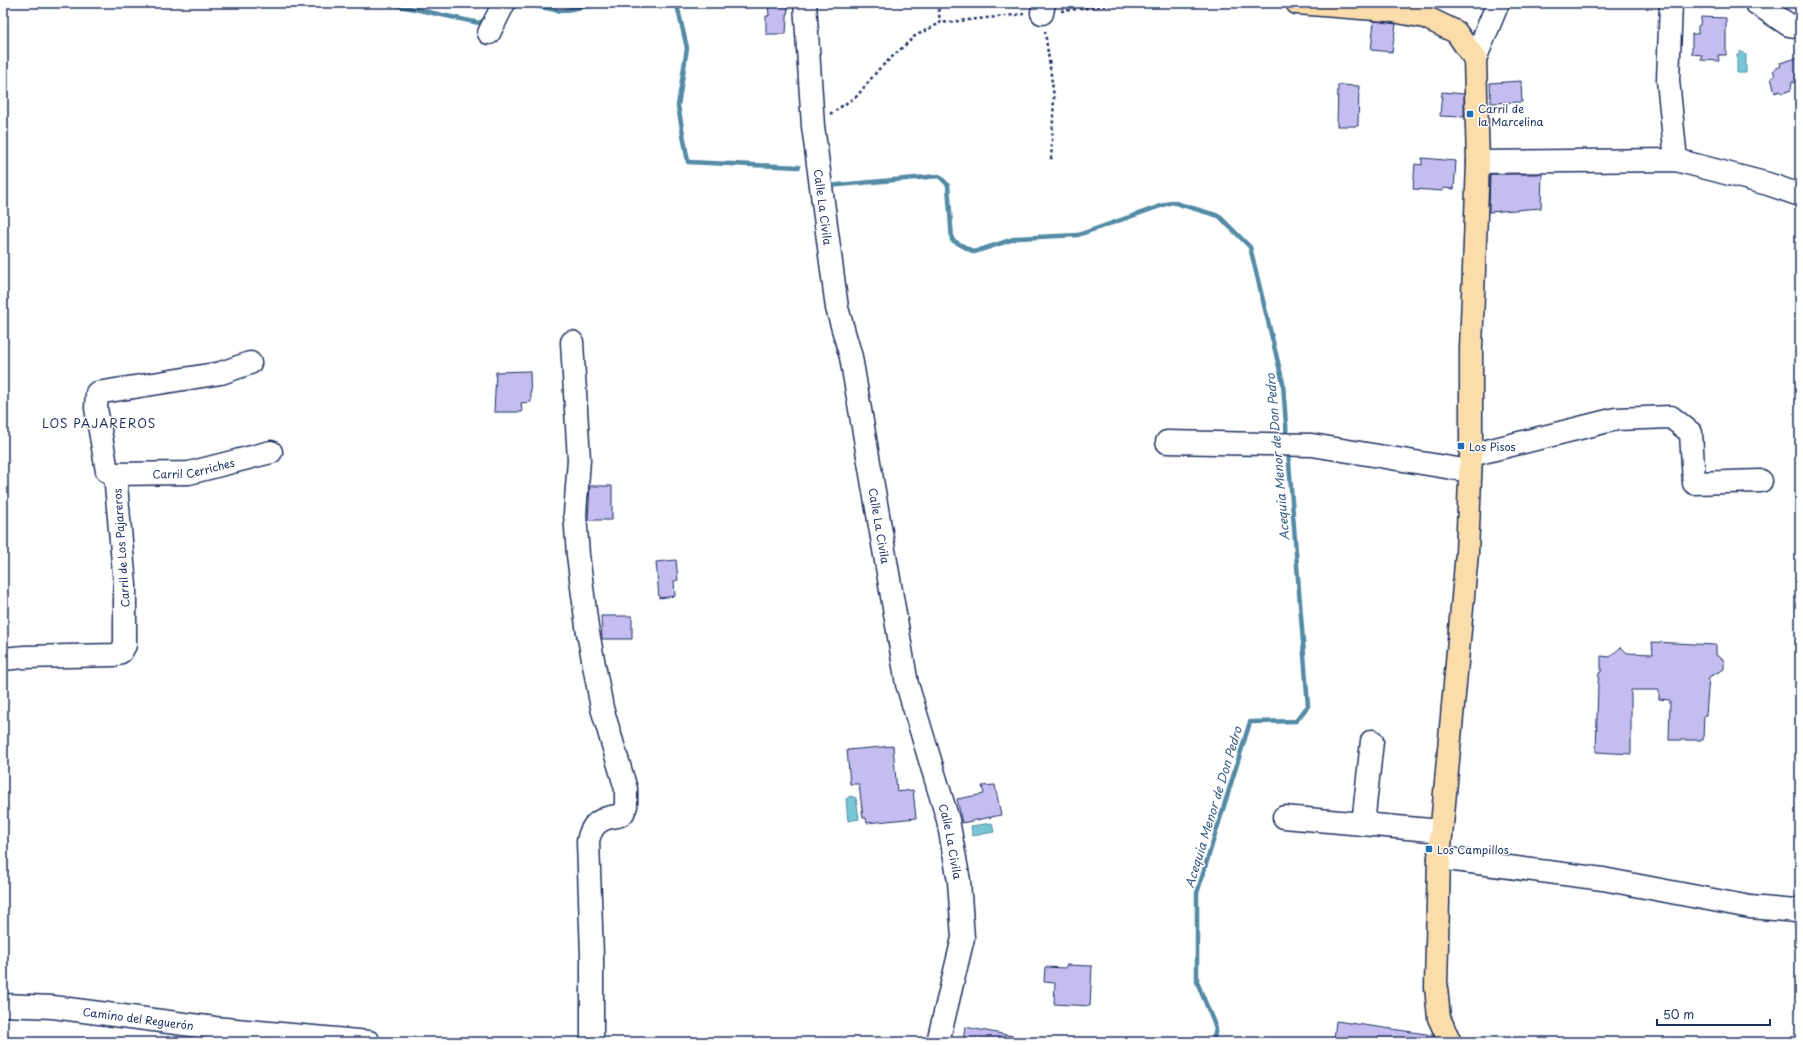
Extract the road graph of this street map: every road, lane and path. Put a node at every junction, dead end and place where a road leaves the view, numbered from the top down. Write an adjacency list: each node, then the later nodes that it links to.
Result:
1 (504, 3): 10 (street)
2 (805, 3): 12 (street, Calle La Civila)
3 (1297, 3): 11 (main road)
4 (1498, 3): 11 (street)
5 (1671, 3): 13 (street)
6 (1756, 3): 9 (street)
7 (1043, 8): 14 (path)
8 (940, 23): 12 (path)
9 (1800, 27)
10 (489, 33)
11 (1476, 59): 15 (main road)
12 (813, 126): 34 (street, Calle La Civila)
13 (1676, 160): 15 (street); 16 (street)
14 (1051, 162)
15 (1478, 162): 21 (main road)
16 (1800, 194)
17 (572, 342): 33 (street)
18 (250, 363): 22 (street, Carril de Los Pajareros)
19 (1168, 442): 21 (street)
20 (271, 452): 22 (street, Carril Cerriches)
21 (1470, 463): 23 (street); 28 (main road)
22 (115, 474): 24 (street, Carril de Los Pajareros)
23 (1761, 481)
24 (3, 659)
25 (1372, 741): 27 (street)
26 (1284, 817): 27 (street)
27 (1363, 824): 28 (street)
28 (1441, 828): 29 (main road)
29 (1439, 858): 30 (street); 35 (main road)
30 (1800, 908)
31 (3, 1005): 32 (street, Camino del Reguerón)
32 (369, 1042)
33 (592, 1042)
34 (938, 1042)
35 (1450, 1042)

